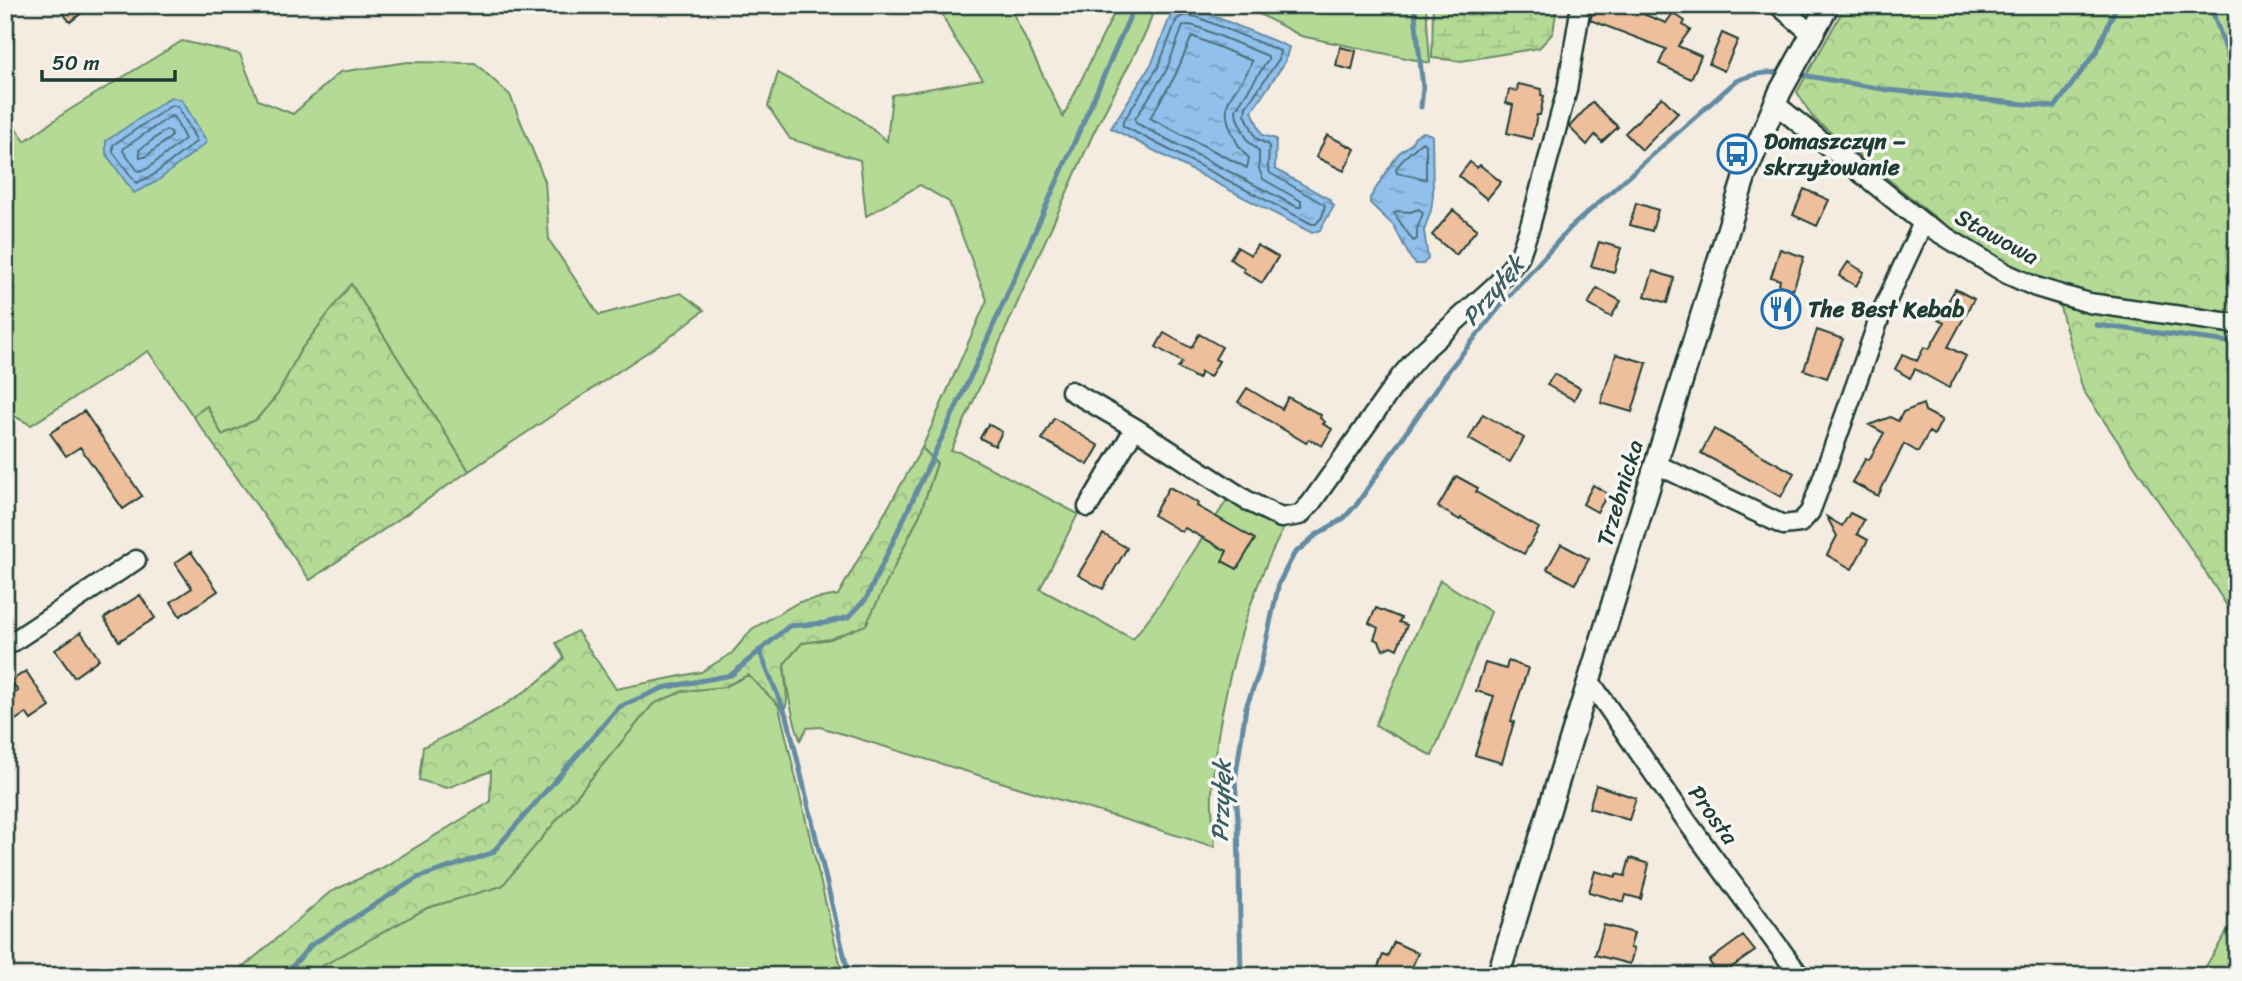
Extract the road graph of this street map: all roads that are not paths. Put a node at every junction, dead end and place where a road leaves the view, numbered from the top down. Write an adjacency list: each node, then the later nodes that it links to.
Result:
1 (1581, 5): 9 (street)
2 (1778, 5): 4 (street)
3 (1828, 5): 4 (street, Trzebnicka)
4 (1812, 34): 5 (street, Trzebnicka)
5 (1777, 97): 6 (street, Stawowa); 10 (street, Trzebnicka)
6 (1923, 223): 7 (street, Stawowa); 10 (street)
7 (2237, 324)
8 (1070, 391): 9 (street)
9 (1135, 428): 11 (street)
10 (1656, 464): 14 (street, Trzebnicka)
11 (1088, 507)
12 (136, 559): 13 (street)
13 (5, 647)
14 (1589, 680): 15 (street, Trzebnicka); 16 (street, Prosta)
15 (1498, 976)
16 (1800, 976)

